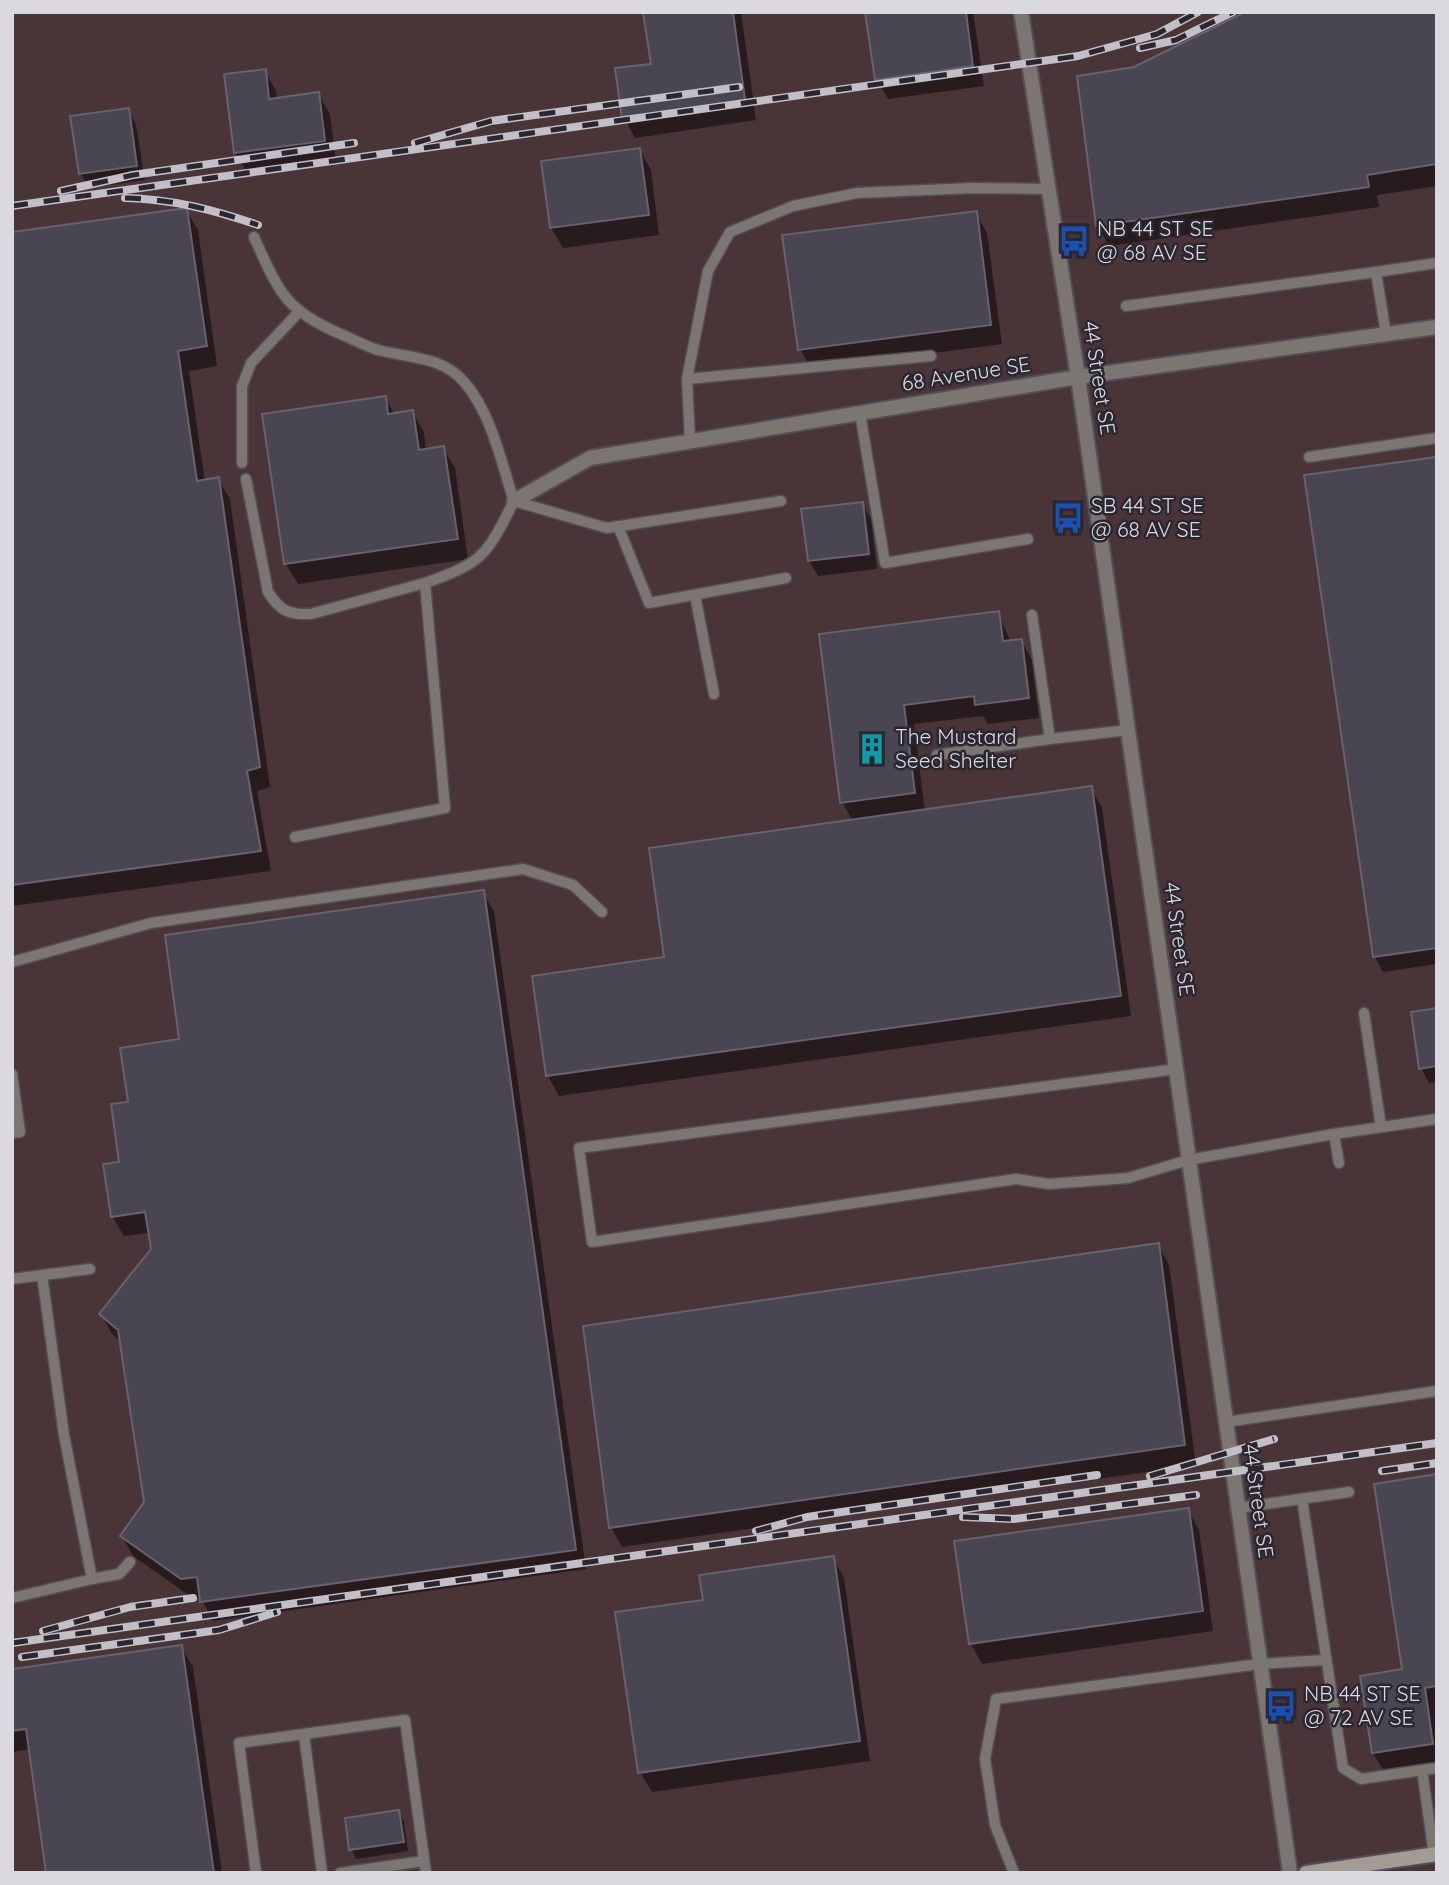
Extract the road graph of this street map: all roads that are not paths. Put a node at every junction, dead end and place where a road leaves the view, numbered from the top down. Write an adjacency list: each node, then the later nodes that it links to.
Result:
1 (1021, 12): 2 (street, 44 Street SE)
2 (1048, 189): 11 (street, 44 Street SE); 12 (lane)
3 (254, 237): 7 (lane)
4 (1437, 263): 5 (lane)
5 (1376, 272): 6 (lane); 9 (lane)
6 (1126, 306)
7 (298, 313): 17 (lane); 19 (lane)
8 (1437, 327): 9 (street, 68 Avenue SE)
9 (1386, 334): 11 (street, 68 Avenue SE)
10 (931, 356): 12 (lane)
11 (1078, 377): 13 (street, 68 Avenue SE); 28 (street, 44 Street SE)
12 (687, 379): 15 (lane)
13 (860, 413): 15 (street, 68 Avenue SE); 22 (lane)
14 (1437, 438): 16 (lane)
15 (690, 441): 19 (street, 68 Avenue SE)
16 (1309, 457)
17 (242, 463)
18 (246, 479): 24 (lane)
19 (514, 500): 21 (lane); 24 (lane)
20 (781, 501): 21 (lane)
21 (618, 526): 25 (lane)
22 (1027, 539)
23 (786, 578): 25 (lane)
24 (425, 583): 31 (lane)
25 (695, 595): 27 (lane)
26 (1032, 615): 29 (lane)
27 (714, 694)
28 (1128, 730): 29 (lane); 35 (street, 44 Street SE)
29 (1050, 739): 30 (lane)
30 (937, 755)
31 (295, 837)
32 (602, 912): 33 (lane)
33 (12, 962)
34 (1363, 1013): 38 (lane)
35 (1177, 1069): 41 (street, 44 Street SE); 41 (lane)
36 (12, 1074): 39 (lane)
37 (1437, 1119): 38 (lane)
38 (1381, 1127): 40 (lane)
39 (12, 1133)
40 (1334, 1134): 41 (lane); 42 (lane)
41 (1188, 1160): 47 (street, 44 Street SE)
42 (1339, 1163)
43 (90, 1269): 44 (lane)
44 (42, 1275): 45 (lane); 52 (lane)
45 (12, 1279)
46 (1437, 1391): 47 (lane)
47 (1226, 1422): 50 (street, 44 Street SE)
48 (1349, 1492): 49 (lane)
49 (1302, 1499): 50 (lane); 54 (lane)
50 (1238, 1508): 55 (street, 44 Street SE)
51 (130, 1562): 52 (lane)
52 (92, 1579): 53 (lane)
53 (12, 1598)
54 (1326, 1660): 55 (lane); 58 (lane)
55 (1259, 1664): 66 (lane); 67 (street, 44 Street SE)
56 (304, 1734): 60 (lane); 62 (lane); 63 (lane)
57 (1437, 1768): 58 (lane)
58 (1422, 1770): 59 (lane)
59 (1435, 1854): 68 (street)
60 (425, 1861): 61 (lane); 65 (lane)
61 (361, 1871): 64 (lane)
62 (256, 1873)
63 (322, 1873)
64 (340, 1873)
65 (426, 1873)
66 (1014, 1873)
67 (1290, 1873)
68 (1306, 1873)

